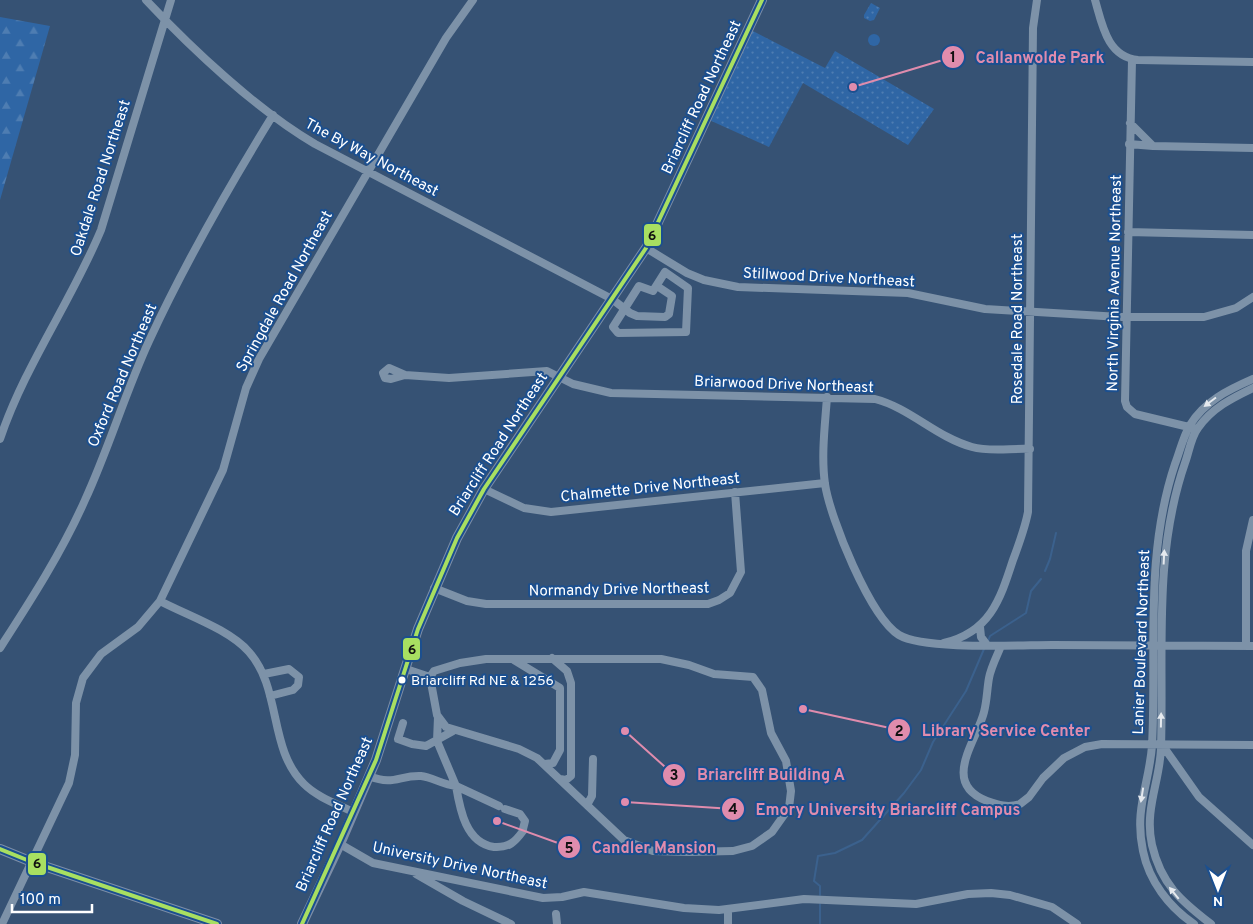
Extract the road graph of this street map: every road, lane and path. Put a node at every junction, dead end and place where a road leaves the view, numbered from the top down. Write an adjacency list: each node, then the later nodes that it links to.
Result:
1 (146, 0): 7 (street, The By Way Northeast)
2 (171, 0): 7 (street, Oakdale Road Northeast)
3 (473, 0): 15 (street, Springdale Road Northeast)
4 (762, 0): 18 (main road, Briarcliff Road Northeast)
5 (1037, 0): 27 (street, Rosedale Road Northeast)
6 (1095, 0): 8 (street)
7 (164, 19): 10 (street, The By Way Northeast); 35 (street, Oakdale Road Northeast)
8 (1132, 60): 9 (street); 11 (street, North Virginia Avenue Northeast)
9 (1253, 62)
10 (273, 115): 15 (street, The By Way Northeast); 53 (street, Oxford Road Northeast)
11 (1130, 123): 12 (street, North Virginia Avenue Northeast); 13 (street)
12 (1130, 144): 13 (street); 16 (street, North Virginia Avenue Northeast)
13 (1153, 146): 14 (street)
14 (1253, 148)
15 (367, 172): 23 (street, The By Way Northeast); 45 (street, Springdale Road Northeast)
16 (1128, 232): 17 (street); 28 (street, North Virginia Avenue Northeast)
17 (1253, 235)
18 (646, 248): 19 (street, Stillwood Drive Northeast); 23 (main road, Briarcliff Road Northeast)
19 (681, 270): 20 (street); 27 (street, Stillwood Drive Northeast)
20 (676, 279): 21 (street); 26 (street)
21 (657, 286): 24 (street); 25 (street)
22 (1253, 297): 28 (street, Stillwood Drive Northeast)
23 (612, 299): 24 (street, The By Way Northeast); 30 (main road, Briarcliff Road Northeast)
24 (623, 308): 25 (street, The By Way Northeast); 26 (street)
25 (671, 310): 26 (street)
26 (688, 311)
27 (1031, 312): 28 (street, Stillwood Drive Northeast); 36 (street, Rosedale Road Northeast)
28 (1127, 317): 34 (street, North Virginia Avenue Northeast)
29 (405, 375): 30 (street, Briarwood Drive Northeast)
30 (559, 378): 33 (street, Briarwood Drive Northeast); 38 (main road, Briarcliff Road Northeast)
31 (1253, 379): 34 (street, Lanier Boulevard Northeast, one-way to 34)
32 (1253, 388): 34 (street, Lanier Boulevard Northeast)
33 (828, 397): 36 (street, Briarwood Drive Northeast); 37 (street)
34 (1193, 428): 40 (street, Lanier Boulevard Northeast); 41 (street, Lanier Boulevard Northeast)
35 (0, 439)
36 (1030, 449): 46 (street, Rosedale Road Northeast)
37 (824, 483): 39 (street, Chalmette Drive Northeast); 47 (street)
38 (484, 489): 39 (street, Chalmette Drive Northeast); 44 (main road, Briarcliff Road Northeast)
39 (735, 492): 44 (street, Normandy Drive Northeast)
40 (1162, 513): 41 (street); 50 (street, Lanier Boulevard Northeast)
41 (1170, 515): 51 (street, Lanier Boulevard Northeast, one-way to 41)
42 (1253, 520): 43 (street)
43 (1250, 551): 52 (street)
44 (434, 588): 56 (main road, Briarcliff Road Northeast)
45 (160, 601): 57 (street); 83 (street, Springdale Road Northeast)
46 (980, 626): 47 (street, Rosedale Road Northeast); 48 (street)
47 (944, 643): 48 (street)
48 (987, 645): 49 (street)
49 (1001, 646): 50 (street); 64 (street)
50 (1153, 646): 51 (street); 64 (street, Lanier Boulevard Northeast)
51 (1162, 646): 52 (street); 66 (street, Lanier Boulevard Northeast, one-way to 51)
52 (1249, 646)
53 (0, 648)
54 (552, 658): 55 (street); 72 (street); 76 (street)
55 (512, 659): 58 (street); 68 (street)
56 (406, 669): 58 (street); 71 (main road, Briarcliff Road Northeast)
57 (264, 674): 59 (street); 59 (street)
58 (430, 677): 60 (street)
59 (270, 696): 77 (street)
60 (438, 717): 62 (street); 63 (street)
61 (403, 723): 63 (street)
62 (453, 731): 63 (street); 68 (street)
63 (437, 741): 74 (street)
64 (1152, 745): 66 (street); 69 (street, Lanier Boulevard Northeast)
65 (1253, 745): 66 (street)
66 (1162, 746): 70 (street, Lanier Boulevard Northeast); 79 (street)
67 (592, 759): 76 (street)
68 (546, 764): 73 (street)
69 (1149, 768): 70 (street); 82 (street, Lanier Boulevard Northeast, one-way to 82)
70 (1158, 771): 81 (street, Lanier Boulevard Northeast)
71 (369, 776): 74 (street); 77 (main road, Briarcliff Road Northeast)
72 (571, 776): 73 (street); 75 (street)
73 (560, 779): 75 (street)
74 (456, 786): 74 (street)
75 (574, 792): 76 (street)
76 (587, 805)
77 (353, 812): 78 (main road, Briarcliff Road Northeast)
78 (340, 844): 84 (street, University Drive Northeast); 93 (main road, Briarcliff Road Northeast)
79 (1253, 845)
80 (0, 849): 83 (main road)
81 (1154, 853): 82 (street); 88 (street, Lanier Boulevard Northeast, one-way to 81)
82 (1144, 856): 90 (street, Lanier Boulevard Northeast)
83 (32, 862): 91 (street, Springdale Road Northeast); 92 (main road)
84 (408, 870): 85 (street, University Drive Northeast); 86 (street)
85 (449, 877): 86 (street); 87 (street, University Drive Northeast)
86 (444, 889): 94 (street)
87 (728, 910): 96 (street); 97 (street, University Drive Northeast)
88 (1192, 910): 90 (street); 99 (street, Lanier Boulevard Northeast)
89 (556, 914): 95 (street)
90 (1185, 918): 98 (street, Lanier Boulevard Northeast)
91 (2, 924)
92 (217, 924)
93 (302, 924)
94 (511, 924)
95 (557, 924)
96 (728, 924)
97 (1077, 924)
98 (1194, 924)
99 (1211, 924)

